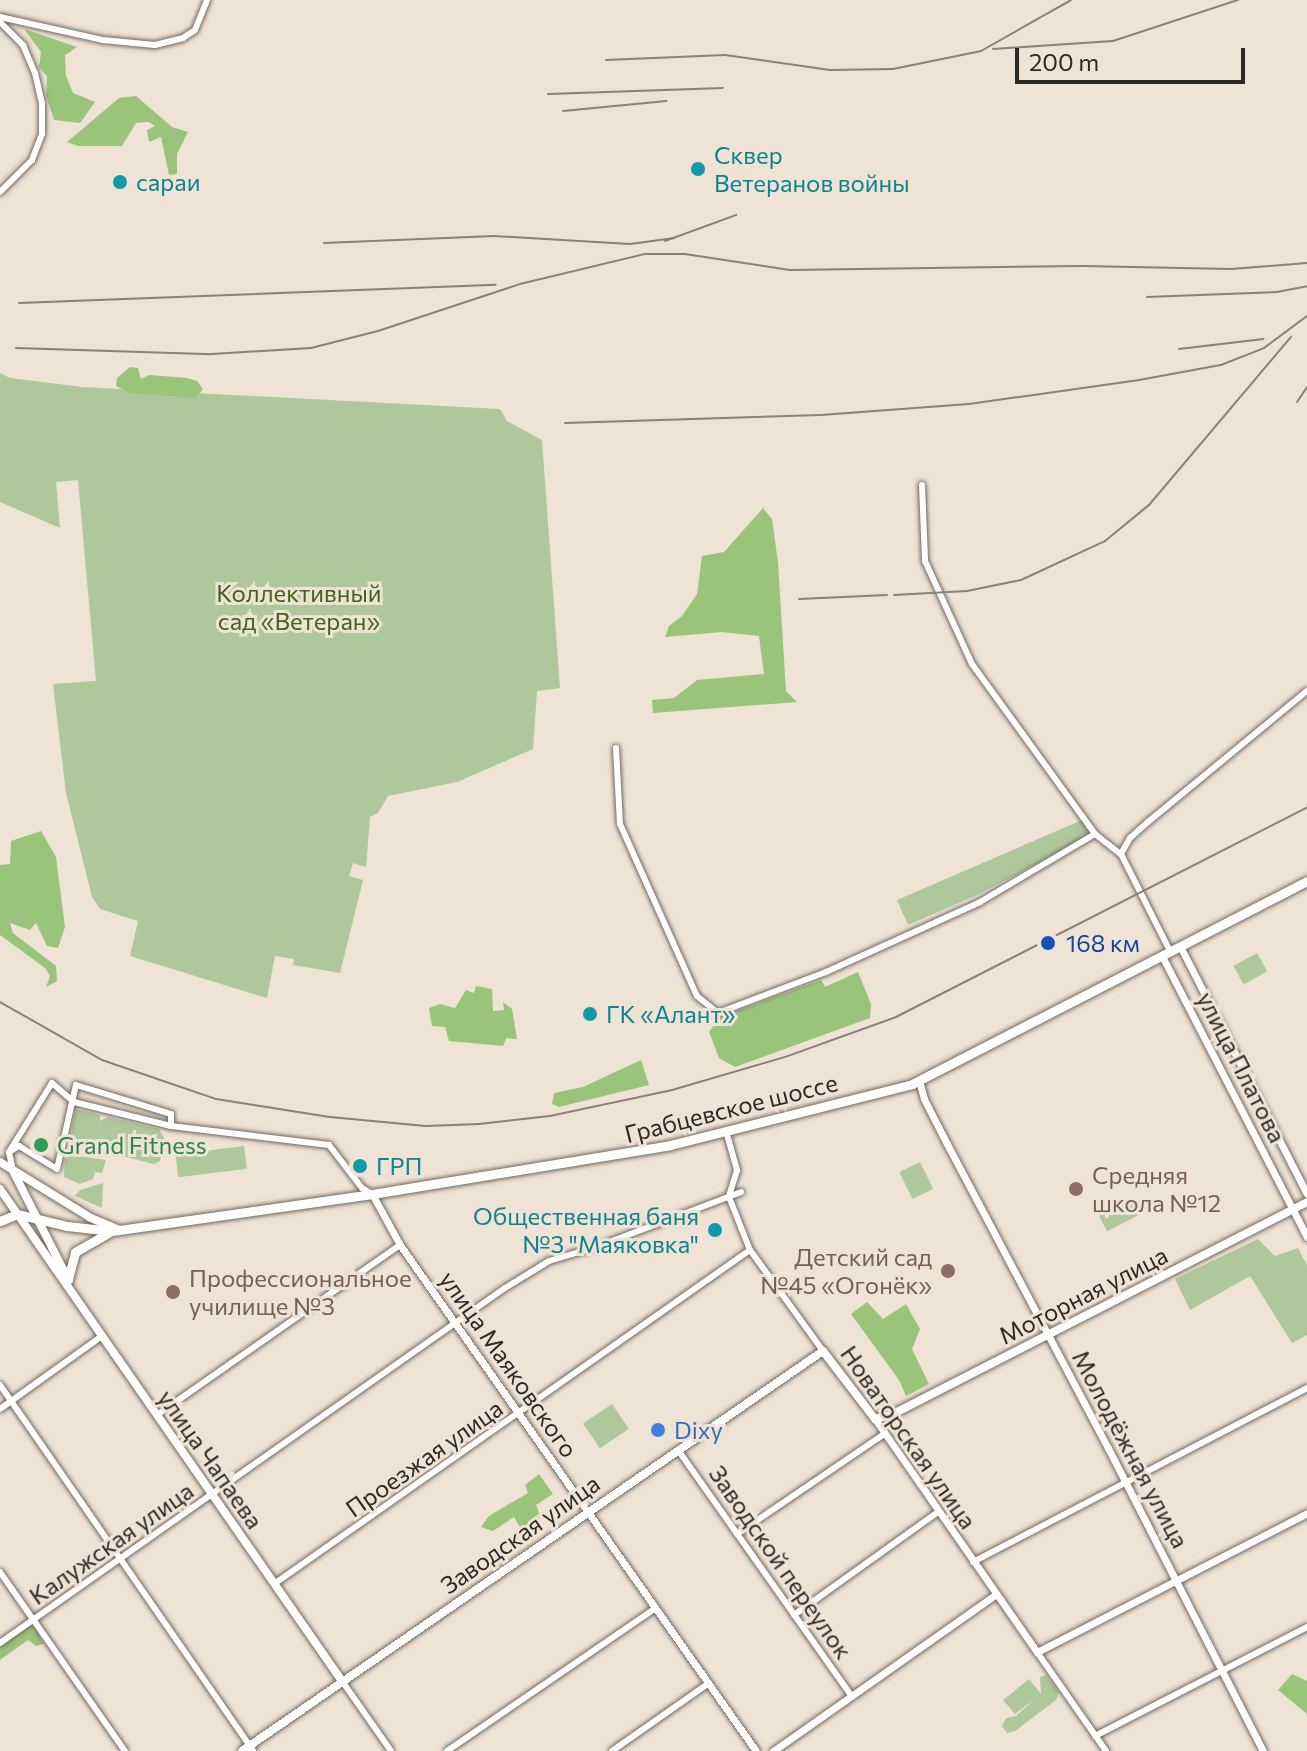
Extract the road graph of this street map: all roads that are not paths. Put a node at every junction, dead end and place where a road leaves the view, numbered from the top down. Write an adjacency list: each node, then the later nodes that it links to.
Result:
1 (207, 0): 2 (street)
2 (0, 19): 3 (street)
3 (0, 192)
4 (922, 485): 7 (street)
5 (1307, 691): 8 (street)
6 (616, 748): 7 (street)
7 (1095, 834): 8 (street)
8 (1121, 854): 10 (street)
9 (1307, 881): 10 (main road, Грабцевское шоссе)
10 (1171, 953): 11 (main road, Грабцевское шоссе); 21 (street, улица Платова); 24 (street, улица Платова)
11 (919, 1081): 14 (main road, Грабцевское шоссе); 35 (street, Молодёжная улица)
12 (74, 1102): 13 (street); 13 (street); 15 (street); 15 (street)
13 (171, 1126): 20 (street)
14 (726, 1131): 20 (main road, Грабцевское шоссе); 22 (street, Новаторская улица)
15 (9, 1152): 17 (street)
16 (0, 1162): 17 (main road)
17 (13, 1171): 26 (main road); 28 (main road)
18 (0, 1189): 25 (main road, улица Чапаева)
19 (741, 1192): 22 (street, Калужская улица)
20 (372, 1194): 28 (main road, Грабцевское шоссе); 30 (street, улица Маяковского)
21 (1307, 1194)
22 (729, 1197): 31 (street, Новаторская улица); 34 (street, Калужская улица)
23 (1307, 1202): 24 (main road, Моторная улица)
24 (1293, 1209): 29 (street, улица Платова); 35 (main road, Моторная улица)
25 (17, 1214): 26 (main road); 27 (main road); 33 (main road, улица Чапаева)
26 (37, 1220): 28 (main road); 32 (main road)
27 (0, 1221)
28 (116, 1230): 32 (main road)
29 (1307, 1237)
30 (400, 1245): 34 (street, улица Маяковского); 43 (street)
31 (750, 1250): 37 (street, Новаторская улица); 42 (street, Проезжая улица)
32 (68, 1279): 33 (main road)
33 (84, 1310): 36 (main road, улица Чапаева)
34 (455, 1324): 42 (street, улица Маяковского); 48 (street, Калужская улица)
35 (1049, 1335): 44 (main road, Моторная улица); 47 (street, Молодёжная улица)
36 (102, 1336): 40 (street); 43 (main road, улица Чапаева)
37 (823, 1351): 44 (main road, Новаторская улица); 46 (main road, Заводская улица)
38 (0, 1385): 40 (street)
39 (1307, 1388): 47 (street)
40 (11, 1400): 41 (street); 53 (street)
41 (0, 1409)
42 (519, 1414): 49 (street, улица Маяковского); 57 (street, Проезжая улица)
43 (156, 1416): 48 (main road, улица Чапаева)
44 (875, 1419): 45 (street, Новаторская улица)
45 (884, 1434): 50 (street, Новаторская улица); 52 (street)
46 (678, 1450): 49 (main road, Заводская улица); 52 (street, Заводской переулок)
47 (1126, 1482): 54 (street); 56 (street, Молодёжная улица)
48 (211, 1495): 53 (street, Калужская улица); 57 (main road, улица Чапаева)
49 (588, 1511): 59 (street, улица Маяковского); 66 (main road, Заводская улица)
50 (938, 1512): 54 (street, Новаторская улица); 60 (street)
51 (1307, 1513): 56 (street)
52 (737, 1534): 60 (street, Заводской переулок)
53 (121, 1559): 61 (street, Калужская улица); 70 (street)
54 (973, 1562): 58 (street, Новаторская улица)
55 (0, 1572): 61 (street)
56 (1177, 1580): 64 (street); 65 (street, Молодёжная улица)
57 (274, 1584): 66 (main road, улица Чапаева)
58 (995, 1595): 64 (street, Новаторская улица); 68 (street)
59 (656, 1608): 67 (street, улица Маяковского); 73 (street)
60 (794, 1615): 68 (street, Заводской переулок)
61 (33, 1620): 63 (street, Калужская улица); 71 (street)
62 (1307, 1627): 65 (street)
63 (0, 1643)
64 (1037, 1652): 69 (street, Новаторская улица)
65 (1223, 1671): 69 (street); 78 (street, Молодёжная улица)
66 (342, 1681): 70 (main road, Заводская улица); 72 (street, улица Чапаева)
67 (709, 1683): 74 (street); 75 (street, улица Маяковского)
68 (852, 1697): 76 (street)
69 (1095, 1736): 77 (street, Новаторская улица)
70 (248, 1749)
71 (125, 1751)
72 (391, 1751)
73 (447, 1751)
74 (612, 1751)
75 (756, 1751)
76 (773, 1751)
77 (1106, 1751)
78 (1263, 1751)

